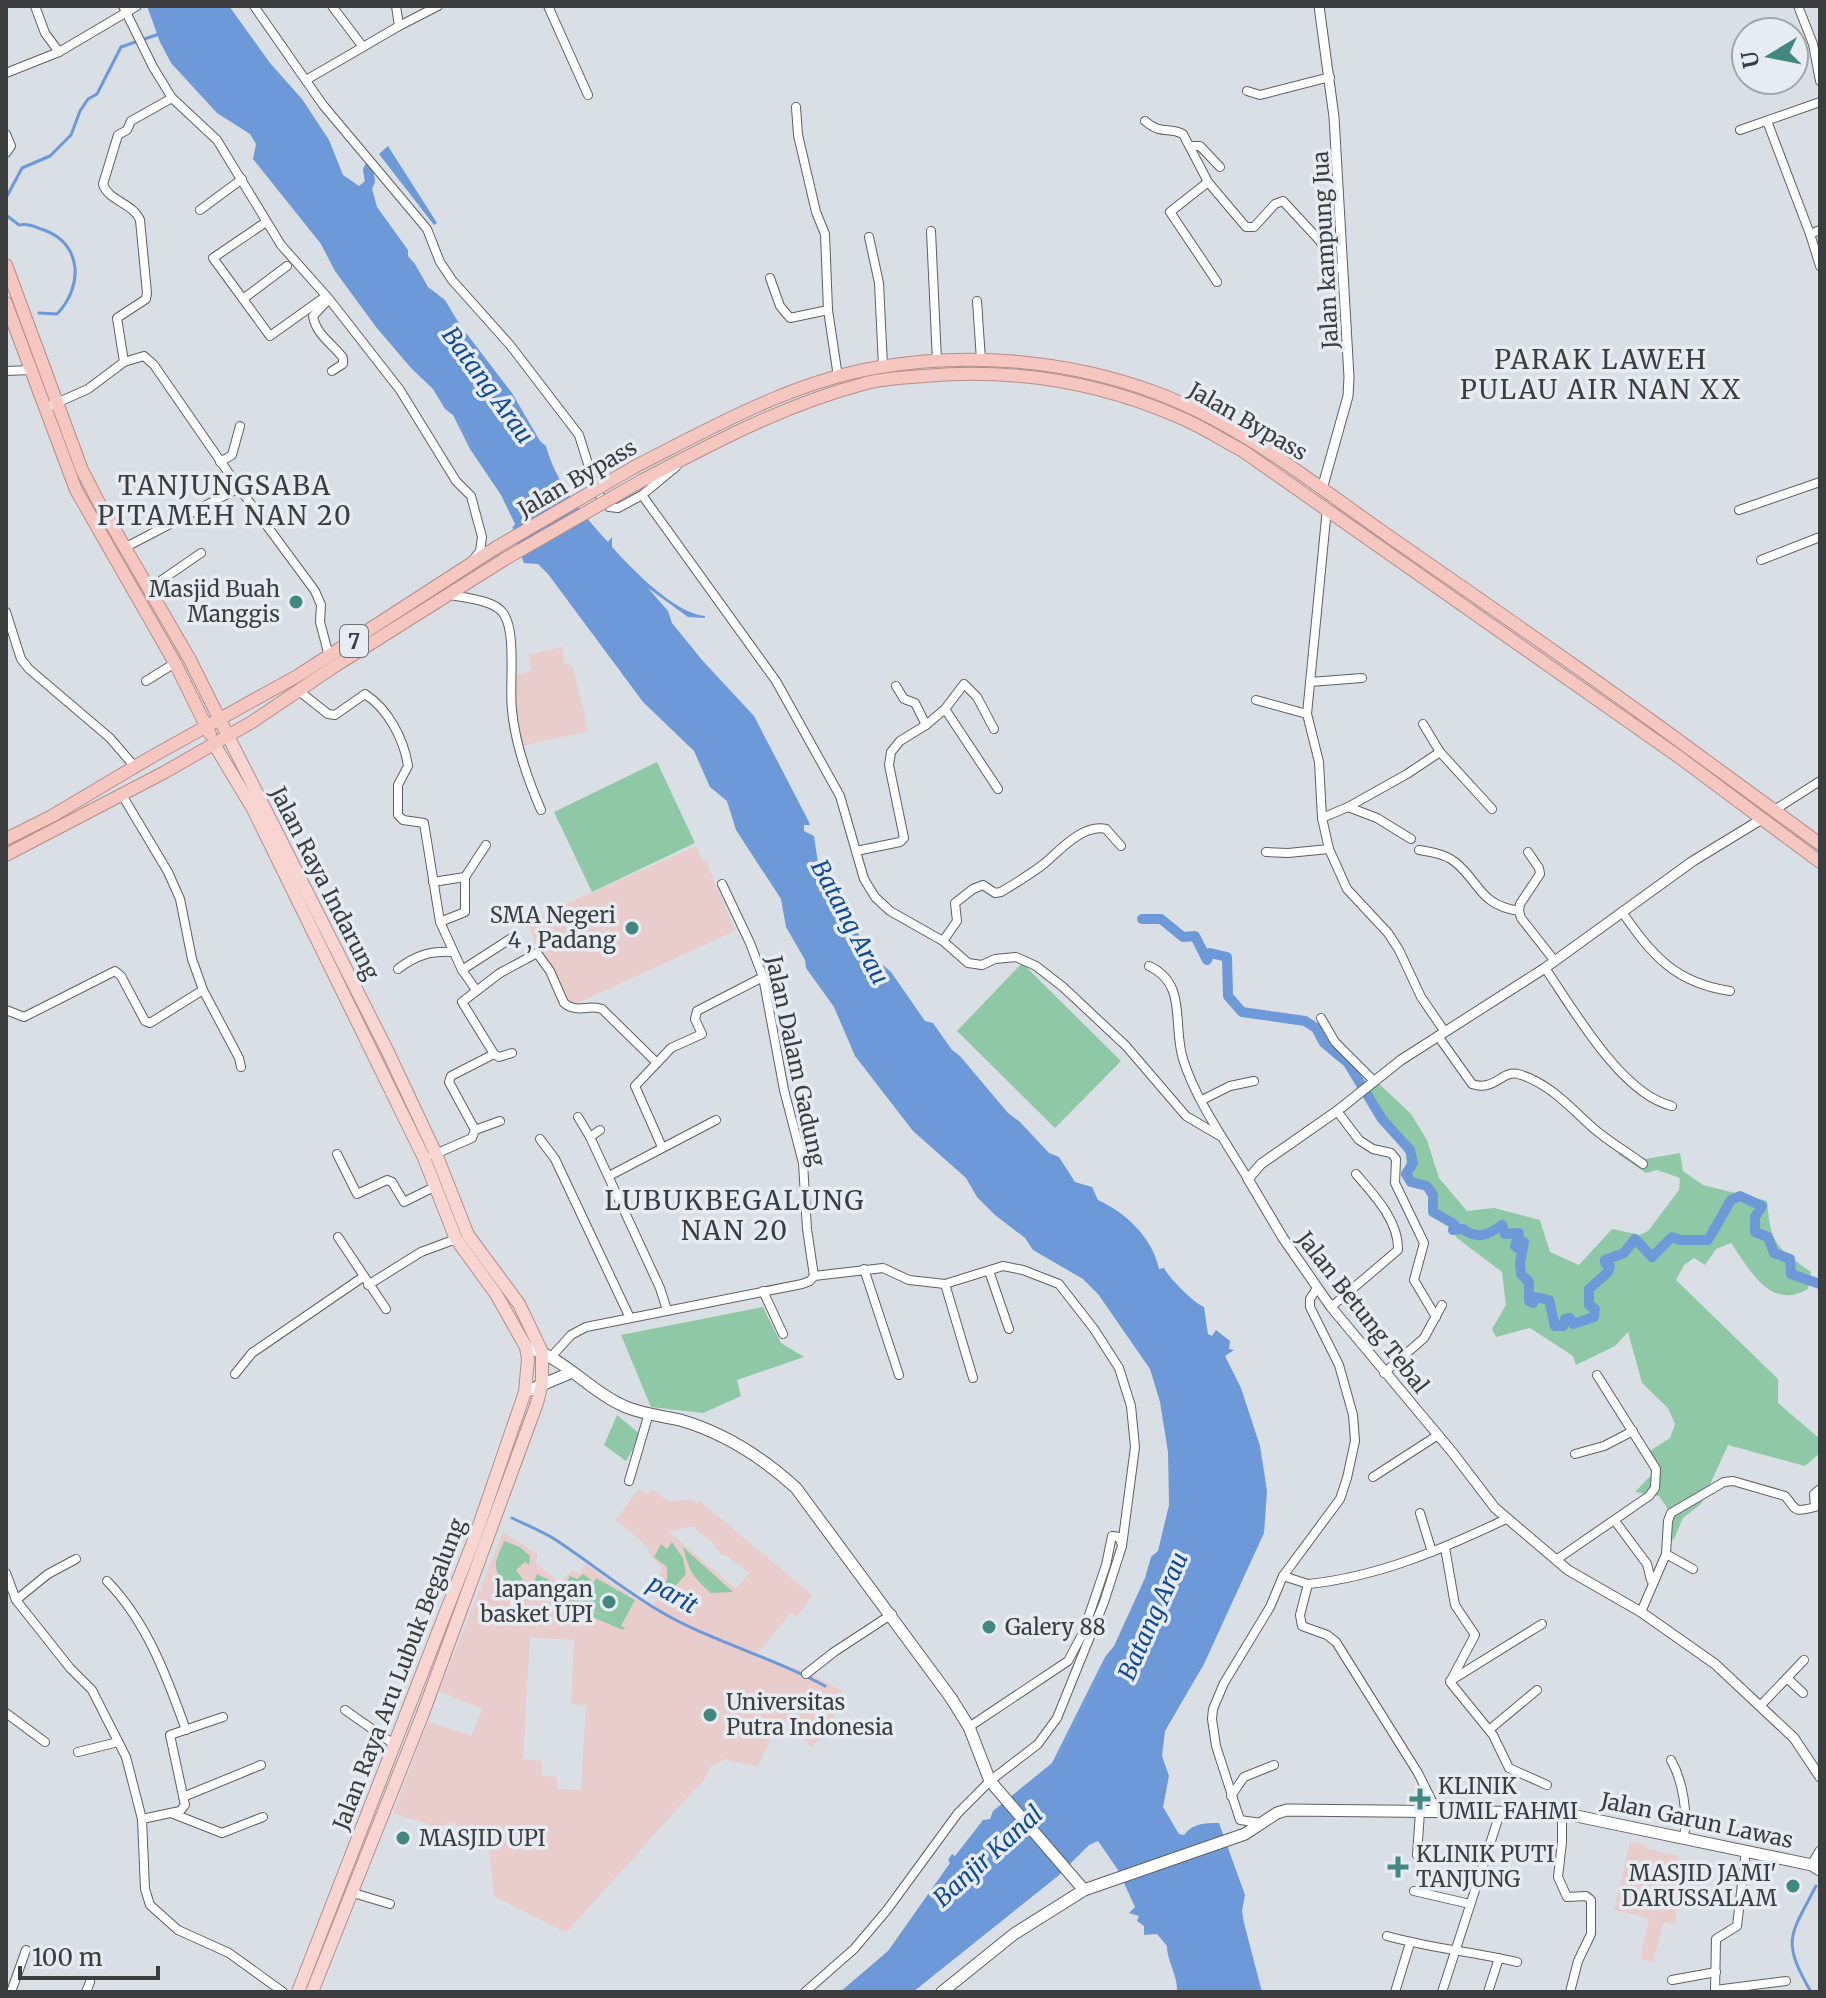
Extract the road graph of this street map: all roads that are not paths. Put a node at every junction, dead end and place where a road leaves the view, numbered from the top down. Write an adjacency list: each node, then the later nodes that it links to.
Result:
1 (35, 6): 12 (street)
2 (254, 6): 15 (street)
3 (332, 6): 11 (street)
4 (396, 6): 10 (street)
5 (438, 6): 10 (street)
6 (548, 6): 18 (street)
7 (1319, 6): 14 (street, Jalan kampung Jua)
8 (1798, 6): 16 (street)
9 (130, 8): 12 (street); 19 (street)
10 (399, 26): 11 (street)
11 (363, 47): 15 (street)
12 (59, 52): 13 (street)
13 (6, 73)
14 (1330, 77): 17 (street); 40 (street, Jalan kampung Jua)
15 (306, 80): 63 (street)
16 (1820, 81)
17 (1247, 91)
18 (588, 95)
19 (172, 98): 29 (street); 50 (street)
20 (1820, 102): 23 (street)
21 (796, 107): 47 (street)
22 (1145, 121): 26 (street)
23 (1767, 121): 24 (street); 35 (street)
24 (1740, 130)
25 (6, 134): 27 (street)
26 (1191, 146): 28 (street); 30 (street)
27 (6, 153)
28 (1220, 167)
29 (242, 179): 31 (street); 32 (street)
30 (1208, 182): 40 (street); 42 (street)
31 (200, 210)
32 (266, 222): 43 (street); 44 (street)
33 (1820, 230): 35 (street)
34 (931, 231): 49 (street)
35 (1810, 234): 39 (street)
36 (869, 237): 51 (street)
37 (6, 265): 58 (highway, Jalan Raya Indarung)
38 (287, 266): 44 (street)
39 (1820, 266)
40 (1342, 267): 64 (street, Jalan kampung Jua)
41 (770, 278): 47 (street)
42 (1217, 282)
43 (328, 297): 44 (street); 54 (street); 71 (street)
44 (243, 299)
45 (977, 301): 48 (street)
46 (6, 303): 52 (highway, Jalan Raya Indarung)
47 (828, 310): 56 (street)
48 (981, 360): 49 (highway, Jalan Bypass); 57 (highway, Jalan Bypass)
49 (937, 361): 51 (highway, Jalan Bypass)
50 (124, 362): 58 (street); 60 (street)
51 (883, 366): 55 (highway, Jalan Bypass)
52 (31, 370): 53 (street); 58 (highway, Jalan Raya Indarung)
53 (6, 371)
54 (332, 371)
55 (864, 376): 56 (highway, Jalan Bypass); 57 (highway, Jalan Bypass); 63 (highway, Jalan Bypass)
56 (838, 377): 71 (highway, Jalan Bypass / 7, bridge)
57 (1080, 378): 64 (highway, Jalan Bypass); 65 (highway, Jalan Bypass)
58 (50, 405): 68 (highway, Jalan Raya Indarung); 77 (highway, Jalan Raya Indarung)
59 (240, 426): 60 (street)
60 (220, 462): 62 (street)
61 (1820, 482): 66 (street)
62 (239, 488): 68 (street); 76 (street)
63 (642, 488): 73 (highway, Jalan Bypass, bridge); 112 (street)
64 (1322, 489): 75 (highway, Jalan Bypass)
65 (1327, 508): 78 (highway, Jalan Bypass); 81 (street)
66 (1739, 510)
67 (1820, 537): 70 (street)
68 (126, 547): 72 (highway, Jalan Raya Indarung)
69 (201, 553): 72 (street)
70 (1761, 560)
71 (470, 563): 76 (highway, Jalan Bypass / 7)
72 (150, 588): 87 (highway, Jalan Raya Indarung)
73 (451, 595): 83 (highway, Jalan Bypass); 101 (street)
74 (6, 612): 95 (street)
75 (1554, 651): 78 (highway); 102 (highway, Jalan Bypass)
76 (329, 656): 87 (highway, Jalan Bypass / 7)
77 (175, 663): 80 (street); 90 (highway, Jalan Raya Indarung)
78 (1546, 664): 104 (highway, Jalan Bypass)
79 (1362, 678): 81 (street)
80 (146, 681)
81 (1310, 682): 86 (street)
82 (896, 686): 89 (street)
83 (297, 692): 92 (highway, Jalan Bypass); 118 (street)
84 (1256, 700): 86 (street)
85 (945, 709): 89 (street); 91 (street); 97 (street)
86 (1307, 714): 103 (street)
87 (220, 719): 90 (highway, Jalan Bypass / 7); 92 (highway, Jalan Raya Indarung)
88 (1423, 724): 94 (street)
89 (926, 725): 112 (street)
90 (206, 726): 93 (highway, Jalan Raya Indarung); 95 (highway, 7)
91 (994, 729)
92 (228, 736): 93 (highway, Jalan Bypass); 140 (main road, Jalan Raya Indarung)
93 (214, 744): 98 (highway, Jalan Bypass); 141 (main road, Jalan Raya Indarung)
94 (1440, 752): 99 (street); 100 (street)
95 (135, 767): 105 (highway, 7)
96 (1820, 781): 102 (street)
97 (998, 789)
98 (122, 795): 113 (highway, Jalan Bypass); 132 (street)
99 (1348, 807): 103 (street); 106 (street)
100 (1492, 809)
101 (541, 810)
102 (1773, 811): 107 (highway, Jalan Bypass)
103 (1322, 818): 110 (street)
104 (1762, 819): 116 (highway, Jalan Bypass); 121 (street)
105 (6, 839)
106 (1411, 839)
107 (1820, 844)
108 (486, 845): 117 (street)
109 (1121, 846): 124 (street)
110 (1329, 849): 114 (street); 137 (street)
111 (1419, 850): 120 (street)
112 (856, 851): 124 (street)
113 (11, 852)
114 (1266, 852)
115 (1528, 852): 120 (street)
116 (1820, 862)
117 (465, 877): 118 (street); 122 (street)
118 (433, 882): 122 (street)
119 (722, 884): 131 (street, Jalan Dalam Gadung)
120 (1519, 911): 126 (street)
121 (1622, 912): 126 (street); 134 (street)
122 (440, 922): 125 (street)
123 (513, 937): 130 (street)
124 (943, 941): 154 (street)
125 (453, 952): 129 (street); 130 (street)
126 (1554, 960): 128 (street)
127 (1149, 966): 146 (street)
128 (1545, 968): 137 (street); 147 (street)
129 (398, 969)
130 (462, 970): 133 (street)
131 (763, 977): 142 (street); 169 (street, Jalan Dalam Gadung)
132 (203, 990): 135 (street); 143 (street)
133 (476, 990): 139 (street); 142 (street)
134 (1730, 991)
135 (6, 1010)
136 (1321, 1018): 145 (street)
137 (1442, 1034): 145 (street); 160 (street)
138 (512, 1053): 139 (street)
139 (494, 1054): 152 (street)
140 (390, 1056): 141 (main road); 159 (main road, Jalan Raya Indarung)
141 (377, 1063): 159 (main road, Jalan Raya Indarung)
142 (657, 1063): 157 (street)
143 (241, 1067)
144 (1254, 1081): 146 (street)
145 (1368, 1085): 148 (street)
146 (1202, 1100): 154 (street)
147 (1672, 1106)
148 (1337, 1111): 163 (street); 178 (street)
149 (578, 1117): 155 (street)
150 (716, 1120): 157 (street)
151 (500, 1121): 152 (street)
152 (475, 1130): 159 (street)
153 (600, 1130): 155 (street)
154 (1220, 1136): 163 (street)
155 (590, 1137): 162 (street)
156 (540, 1139): 179 (street)
157 (662, 1147): 162 (street)
158 (337, 1154): 164 (street)
159 (430, 1156): 164 (main road, Jalan Raya Indarung); 183 (main road, Jalan Raya Indarung)
160 (1643, 1164)
161 (1356, 1174): 175 (street)
162 (609, 1176): 177 (street)
163 (1248, 1179): 172 (street, Jalan Betung Tebal)
164 (436, 1186): 166 (main road, Jalan Raya Indarung)
165 (338, 1237): 170 (street)
166 (456, 1239): 170 (street); 182 (main road, Jalan Raya Indarung)
167 (864, 1269): 169 (street); 171 (street); 188 (street)
168 (989, 1271): 171 (street); 180 (street); 204 (street)
169 (814, 1276): 173 (street)
170 (366, 1281): 176 (street); 187 (street)
171 (945, 1284): 190 (street)
172 (1317, 1288): 175 (street, Jalan Betung Tebal); 212 (street)
173 (763, 1291): 177 (street); 181 (street)
174 (1442, 1305): 178 (street)
175 (1331, 1307): 186 (street, Jalan Betung Tebal)
176 (386, 1309)
177 (667, 1310): 179 (street)
178 (1436, 1317): 186 (street)
179 (630, 1318): 183 (street)
180 (1009, 1329)
181 (783, 1334)
182 (526, 1347): 183 (main road); 184 (main road, Jalan Raya Indarung)
183 (547, 1354): 185 (main road); 191 (main road, Jalan Raya Indarung)
184 (528, 1368): 192 (main road, Jalan Raya Aru Lubuk Begalung)
185 (570, 1373): 191 (main road); 193 (main road)
186 (1384, 1373): 195 (street, Jalan Betung Tebal)
187 (235, 1374)
188 (899, 1375)
189 (1597, 1375): 194 (street)
190 (973, 1378)
191 (542, 1383): 192 (main road); 203 (main road, Jalan Raya Aru Lubuk Begalung)
192 (525, 1392): 203 (main road, Jalan Raya Aru Lubuk Begalung)
193 (649, 1413): 198 (street); 219 (main road)
194 (1633, 1431): 196 (street); 202 (street)
195 (1438, 1435): 197 (street); 201 (street, Jalan Betung Tebal)
196 (1575, 1454)
197 (1373, 1477)
198 (629, 1481)
199 (1820, 1489): 207 (street)
200 (1420, 1513): 206 (street)
201 (1506, 1519): 205 (street); 209 (street, Jalan Betung Tebal)
202 (1615, 1521): 209 (street); 215 (street)
203 (481, 1539): 236 (main road, Jalan Raya Aru Lubuk Begalung); 253 (main road, Jalan Raya Aru Lubuk Begalung)
204 (1122, 1546): 231 (street); 242 (street)
205 (1445, 1548): 206 (street); 224 (street)
206 (1432, 1552): 214 (street)
207 (1666, 1554): 210 (street); 215 (street)
208 (76, 1559): 217 (street)
209 (1556, 1560): 218 (street, Jalan Betung Tebal)
210 (1693, 1569)
211 (6, 1573): 216 (street)
212 (1283, 1576): 214 (street); 244 (street)
213 (107, 1581): 232 (street)
214 (1308, 1584): 249 (street)
215 (1651, 1584): 218 (street)
216 (8, 1587): 217 (street)
217 (16, 1600): 235 (street)
218 (1641, 1612): 227 (street, Jalan Betung Tebal)
219 (892, 1614): 222 (street); 231 (main road)
220 (1542, 1624): 224 (street)
221 (1804, 1660): 223 (street)
222 (806, 1674)
223 (1787, 1678): 226 (street); 227 (street)
224 (1450, 1682): 233 (street)
225 (1537, 1690): 233 (street)
226 (1803, 1693)
227 (1761, 1705): 241 (street, Jalan Betung Tebal)
228 (345, 1710): 236 (street)
229 (6, 1713): 234 (street)
230 (223, 1717): 232 (street)
231 (969, 1727): 242 (main road)
232 (186, 1730): 245 (street)
233 (1489, 1730): 243 (street)
234 (45, 1742)
235 (118, 1742): 237 (street); 254 (street)
236 (395, 1745): 248 (main road, Jalan Raya Aru Lubuk Begalung)
237 (78, 1752)
238 (1671, 1760): 256 (street)
239 (261, 1765): 245 (street)
240 (1274, 1765): 244 (street)
241 (1820, 1777)
242 (990, 1781): 261 (main road); 282 (street)
243 (1547, 1785)
244 (1231, 1796): 255 (street)
245 (183, 1797): 246 (street)
246 (170, 1812): 252 (street); 254 (street)
247 (1420, 1812): 249 (main road, Jalan Garun Lawas); 255 (main road, Jalan Garun Lawas); 259 (street)
248 (367, 1813): 253 (main road); 280 (main road, Jalan Raya Aru Lubuk Begalung)
249 (1438, 1813): 250 (main road, Jalan Garun Lawas)
250 (1500, 1813): 251 (main road, Jalan Garun Lawas); 265 (street)
251 (1562, 1813): 256 (main road, Jalan Garun Lawas); 287 (street)
252 (263, 1817)
253 (381, 1817): 263 (main road, Jalan Raya Aru Lubuk Begalung)
254 (142, 1819): 279 (street)
255 (1261, 1823): 261 (main road, Jalan Garun Lawas)
256 (1684, 1837): 257 (main road, Jalan Garun Lawas)
257 (1746, 1850): 260 (main road, Jalan Garun Lawas); 272 (street)
258 (1820, 1851): 260 (street)
259 (1417, 1855)
260 (1816, 1867)
261 (1084, 1890): 283 (main road, Jalan Garun Lawas)
262 (1414, 1891): 265 (street)
263 (350, 1892): 264 (street); 281 (main road, Jalan Raya Aru Lubuk Begalung)
264 (390, 1904)
265 (1470, 1904): 268 (street)
266 (1387, 1936): 267 (street)
267 (1410, 1943): 268 (street); 284 (street)
268 (1456, 1948): 270 (street); 285 (street)
269 (26, 1950): 277 (street)
270 (1499, 1958): 271 (street); 286 (street)
271 (1517, 1962)
272 (1716, 1972): 273 (street); 276 (street)
273 (1672, 1980)
274 (1786, 1981): 276 (street)
275 (90, 1982): 278 (street)
276 (1715, 1991)
277 (11, 1992)
278 (86, 1992)
279 (283, 1992)
280 (298, 1992)
281 (312, 1992)
282 (805, 1992)
283 (942, 1992)
284 (1395, 1992)
285 (1442, 1992)
286 (1488, 1992)
287 (1570, 1992)

